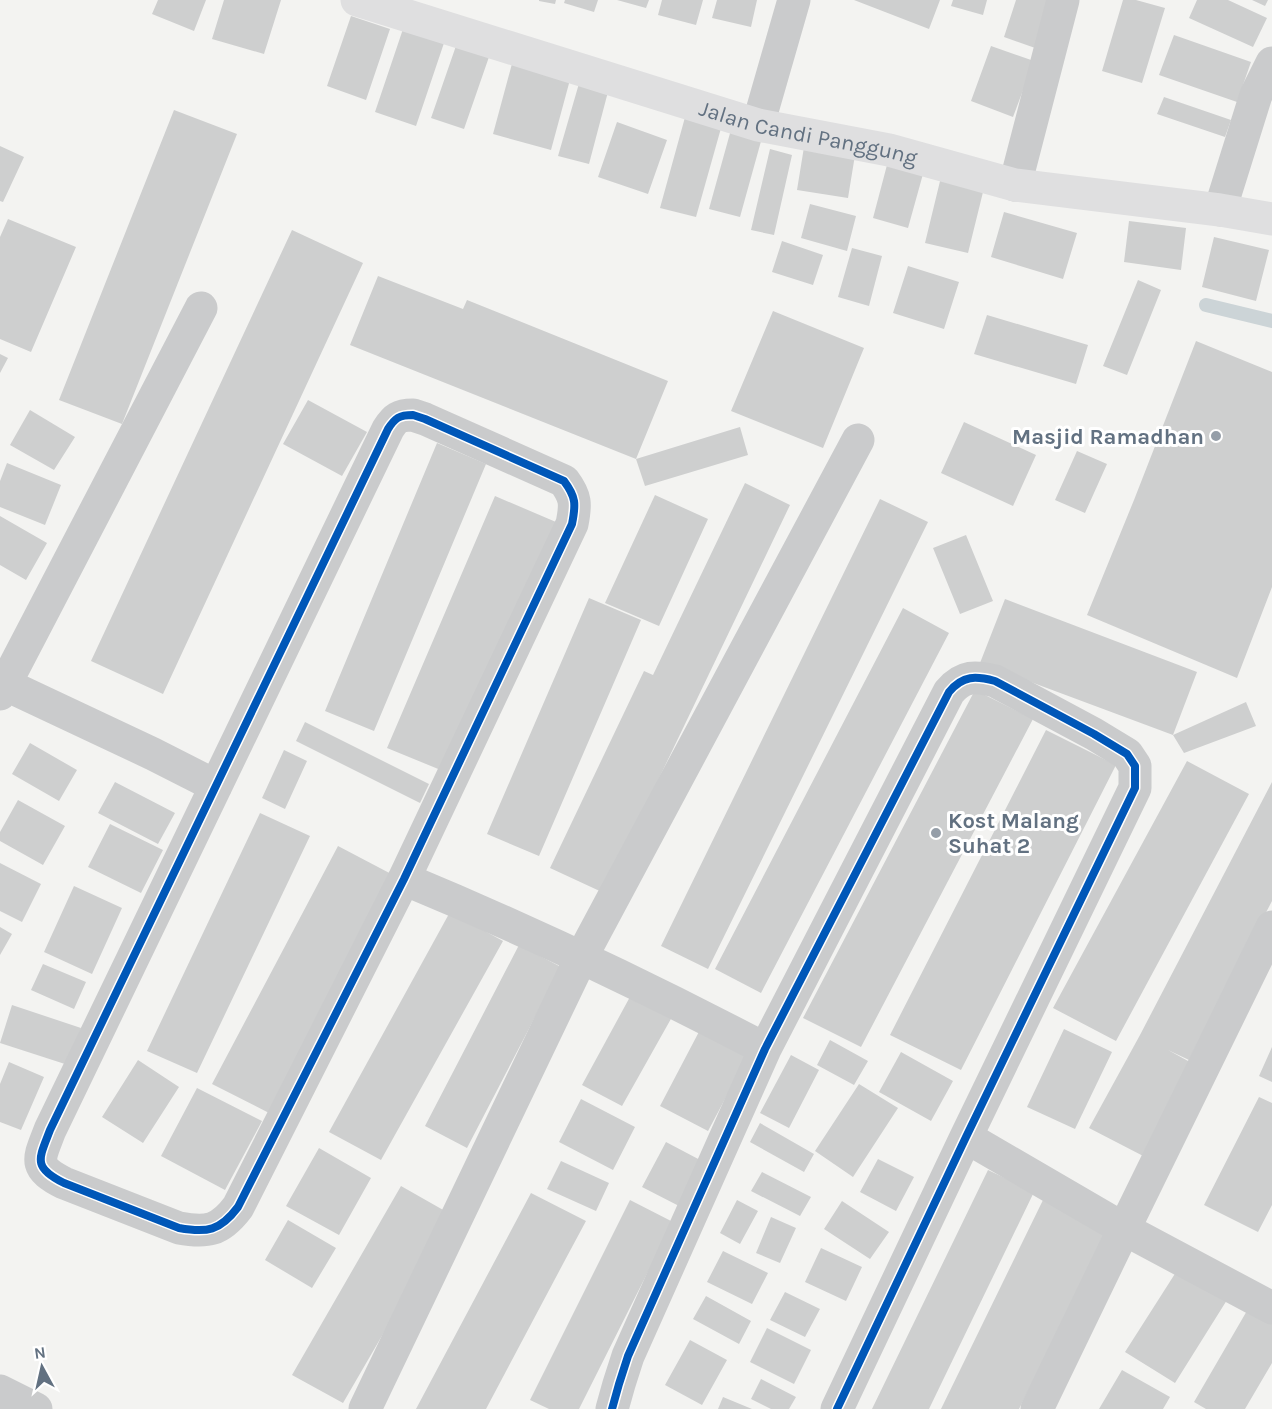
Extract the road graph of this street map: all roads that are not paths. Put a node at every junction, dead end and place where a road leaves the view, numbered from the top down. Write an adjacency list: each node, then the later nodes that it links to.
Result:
1 (357, 0): 5 (main road, Jalan Candi Panggung)
2 (794, 0): 5 (street)
3 (1063, 0): 6 (street)
4 (1272, 63): 7 (street)
5 (758, 125): 6 (main road, Jalan Candi Panggung)
6 (1015, 185): 7 (main road, Jalan Candi Panggung)
7 (1220, 210): 8 (main road, Jalan Candi Panggung)
8 (1272, 219)
9 (201, 308): 11 (street)
10 (858, 440): 15 (street)
11 (2, 687): 12 (street)
12 (216, 786): 13 (street); 13 (street)
13 (404, 879): 15 (street)
14 (1272, 927): 18 (street)
15 (581, 958): 16 (street); 22 (street)
16 (765, 1049): 17 (street); 23 (street)
17 (966, 1137): 18 (street); 24 (street)
18 (1124, 1229): 19 (street); 25 (street)
19 (1272, 1308)
20 (0, 1390): 21 (street)
21 (36, 1409)
22 (364, 1409)
23 (612, 1409)
24 (837, 1409)
25 (1037, 1409)

